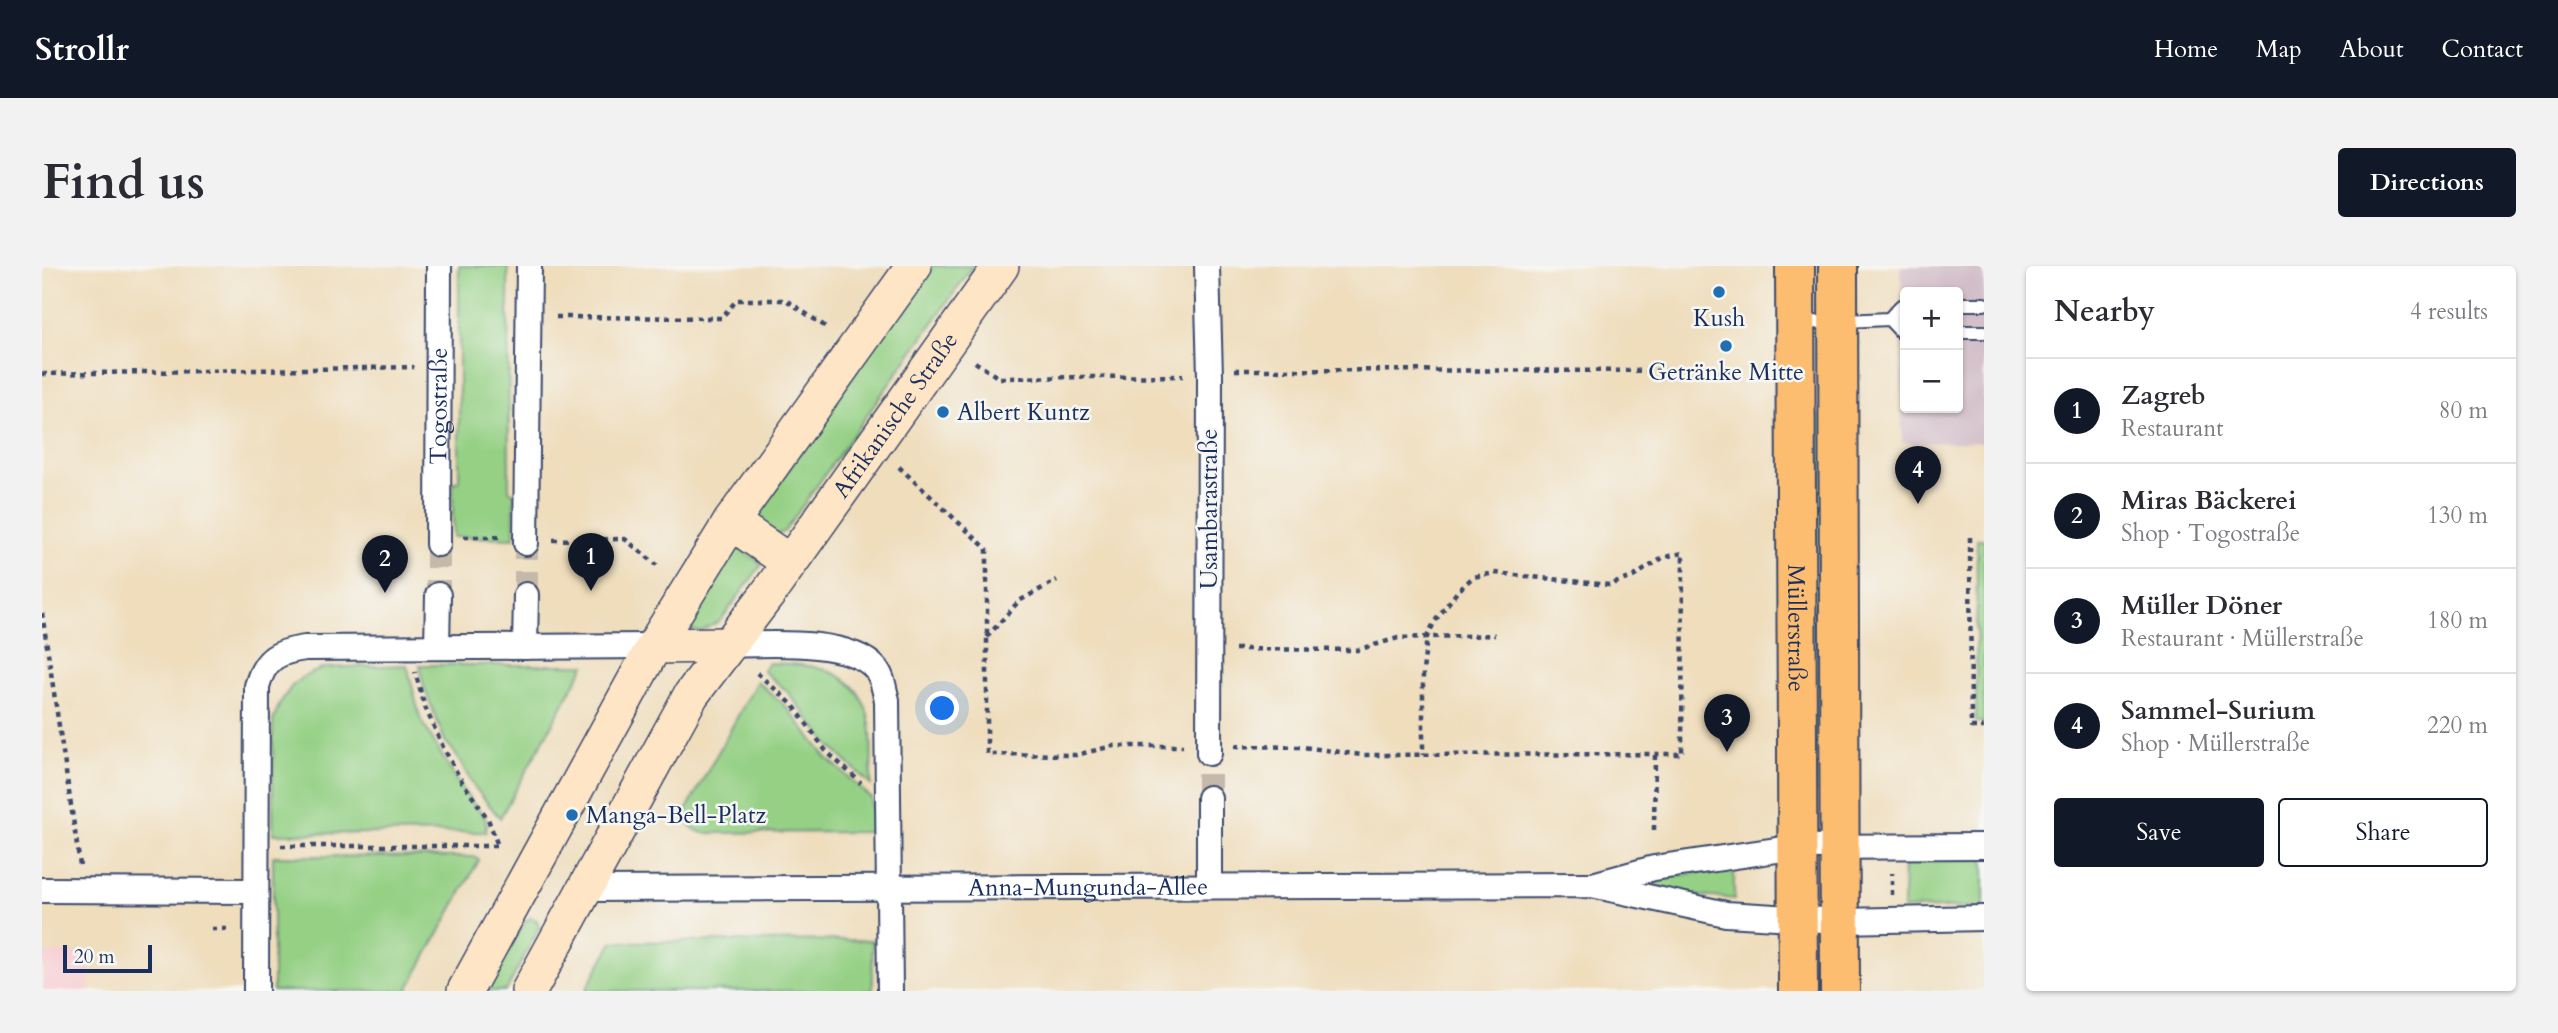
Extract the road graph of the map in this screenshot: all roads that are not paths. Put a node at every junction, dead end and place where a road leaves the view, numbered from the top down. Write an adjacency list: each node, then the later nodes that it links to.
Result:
1 (439, 266): 19 (street, Togostraße)
2 (529, 266): 18 (street)
3 (914, 266): 17 (street)
4 (1001, 266): 20 (street, Afrikanische Straße)
5 (1207, 266): 27 (street, Usambarastraße)
6 (1795, 266): 13 (main road, Müllerstraße)
7 (1838, 266): 12 (main road, Müllerstraße)
8 (1963, 304): 9 (lane)
9 (1984, 304)
10 (1900, 307): 11 (lane)
11 (1889, 319): 12 (lane); 14 (lane)
12 (1839, 321): 13 (lane); 31 (main road, Müllerstraße)
13 (1796, 323): 30 (main road, Müllerstraße)
14 (1900, 331)
15 (1963, 332): 16 (lane)
16 (1984, 332)
17 (731, 522): 20 (street); 23 (street)
18 (526, 540)
19 (438, 541)
20 (789, 562): 26 (street, Afrikanische Straße)
21 (438, 595): 25 (street)
22 (526, 595): 24 (street)
23 (654, 646): 24 (street); 26 (street); 35 (street)
24 (525, 647): 25 (street)
25 (437, 648): 38 (street)
26 (740, 657): 34 (street); 36 (street, Afrikanische Straße)
27 (1210, 749)
28 (1209, 798): 32 (street)
29 (1984, 846): 31 (street, Anna-Mungunda-Allee)
30 (1797, 847): 31 (street, Anna-Mungunda-Allee); 33 (street, Anna-Mungunda-Allee); 39 (main road, Müllerstraße)
31 (1839, 847): 41 (main road, Müllerstraße)
32 (1209, 885): 33 (street, Anna-Mungunda-Allee); 34 (street, Anna-Mungunda-Allee)
33 (1592, 885): 39 (street, Anna-Mungunda-Allee)
34 (889, 886): 36 (street, Anna-Mungunda-Allee); 45 (street)
35 (522, 887): 36 (street); 43 (street)
36 (584, 889): 44 (street, Afrikanische Straße)
37 (42, 890): 38 (street)
38 (256, 891): 42 (street)
39 (1797, 918): 41 (street, Anna-Mungunda-Allee); 46 (main road, Müllerstraße)
40 (1984, 918): 41 (street, Anna-Mungunda-Allee)
41 (1840, 921): 47 (main road, Müllerstraße)
42 (257, 991)
43 (465, 991)
44 (529, 991)
45 (890, 991)
46 (1798, 991)
47 (1840, 991)

